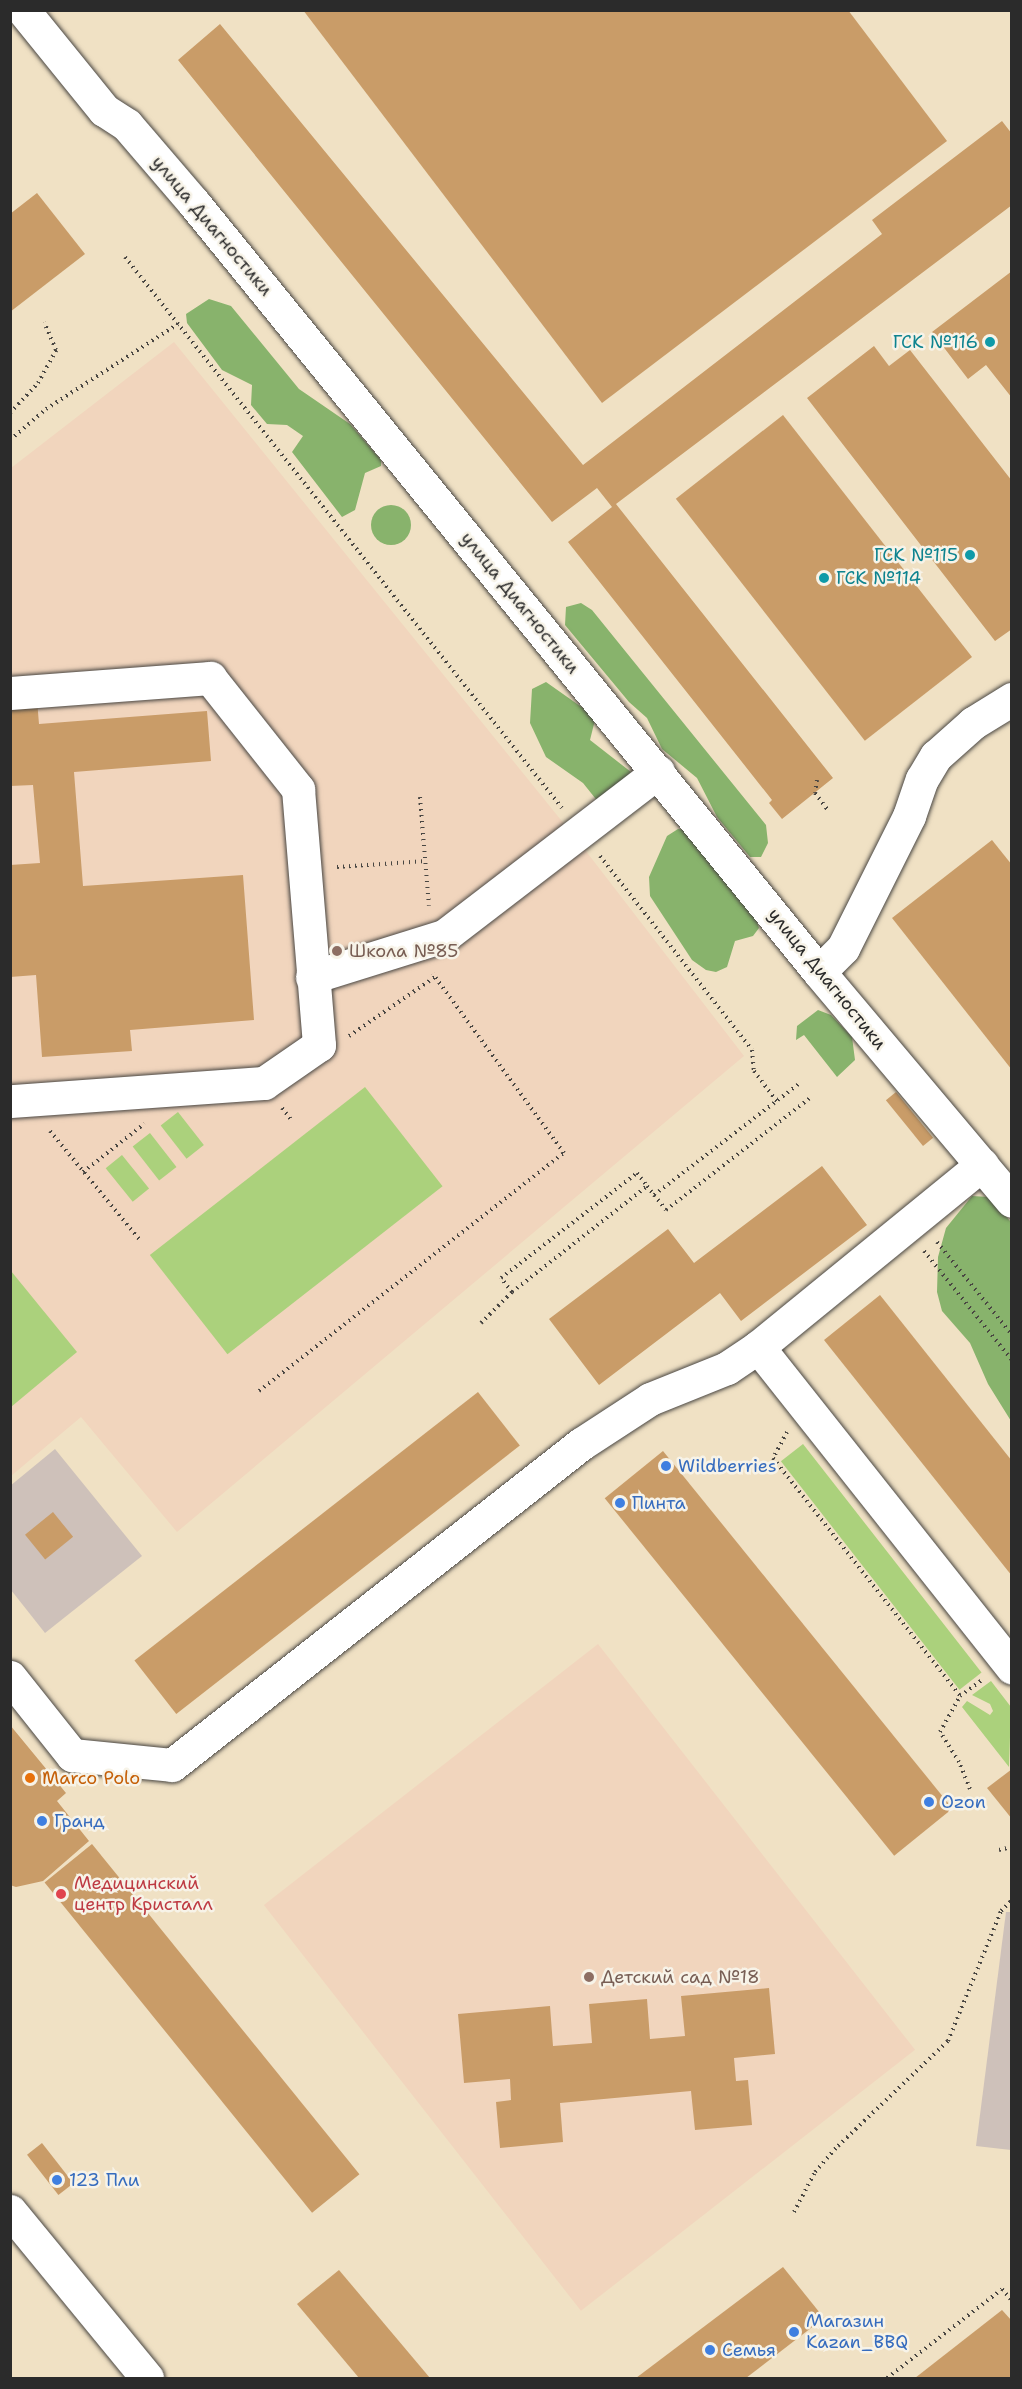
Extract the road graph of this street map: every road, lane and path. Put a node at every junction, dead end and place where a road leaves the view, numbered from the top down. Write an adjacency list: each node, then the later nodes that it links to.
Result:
1 (22, 10): 9 (street, улица Диагностики)
2 (124, 257): 4 (path)
3 (44, 322): 5 (path)
4 (178, 324): 6 (path); 13 (path)
5 (10, 412)
6 (10, 440)
7 (10, 693): 15 (street)
8 (1011, 699): 17 (street)
9 (658, 772): 13 (street); 17 (street, улица Диагностики)
10 (817, 780): 12 (path)
11 (420, 797): 14 (path)
12 (827, 809)
13 (580, 830): 16 (street); 25 (path)
14 (426, 861): 15 (path); 16 (path)
15 (304, 870): 18 (street)
16 (423, 943): 18 (street); 19 (path)
17 (819, 972): 26 (street, улица Диагностики)
18 (312, 977): 20 (street)
19 (435, 977): 20 (path); 38 (path)
20 (319, 1045): 22 (street)
21 (800, 1083): 25 (path)
22 (190, 1089): 24 (street); 27 (path)
23 (811, 1097): 29 (path)
24 (18, 1101): 27 (path)
25 (777, 1101): 29 (path)
26 (982, 1164): 30 (street, улица Диагностики); 31 (street)
27 (83, 1172): 32 (path)
28 (647, 1186): 29 (path); 33 (path); 33 (path)
29 (654, 1194)
30 (1011, 1201)
31 (910, 1221): 35 (path); 36 (street); 37 (path)
32 (139, 1239)
33 (512, 1292): 34 (path)
34 (481, 1323)
35 (1011, 1335)
36 (758, 1347): 39 (street); 41 (street)
37 (1011, 1360)
38 (259, 1391)
39 (801, 1400): 40 (street); 42 (path)
40 (1009, 1664): 42 (path)
41 (10, 1677)
42 (960, 1696): 43 (path)
43 (970, 1789)
44 (1011, 1847): 45 (path)
45 (999, 1850)
46 (1011, 1899): 48 (path)
47 (10, 2211): 50 (street)
48 (794, 2212)
49 (1011, 2301): 51 (path)
50 (147, 2379)
51 (887, 2379)

